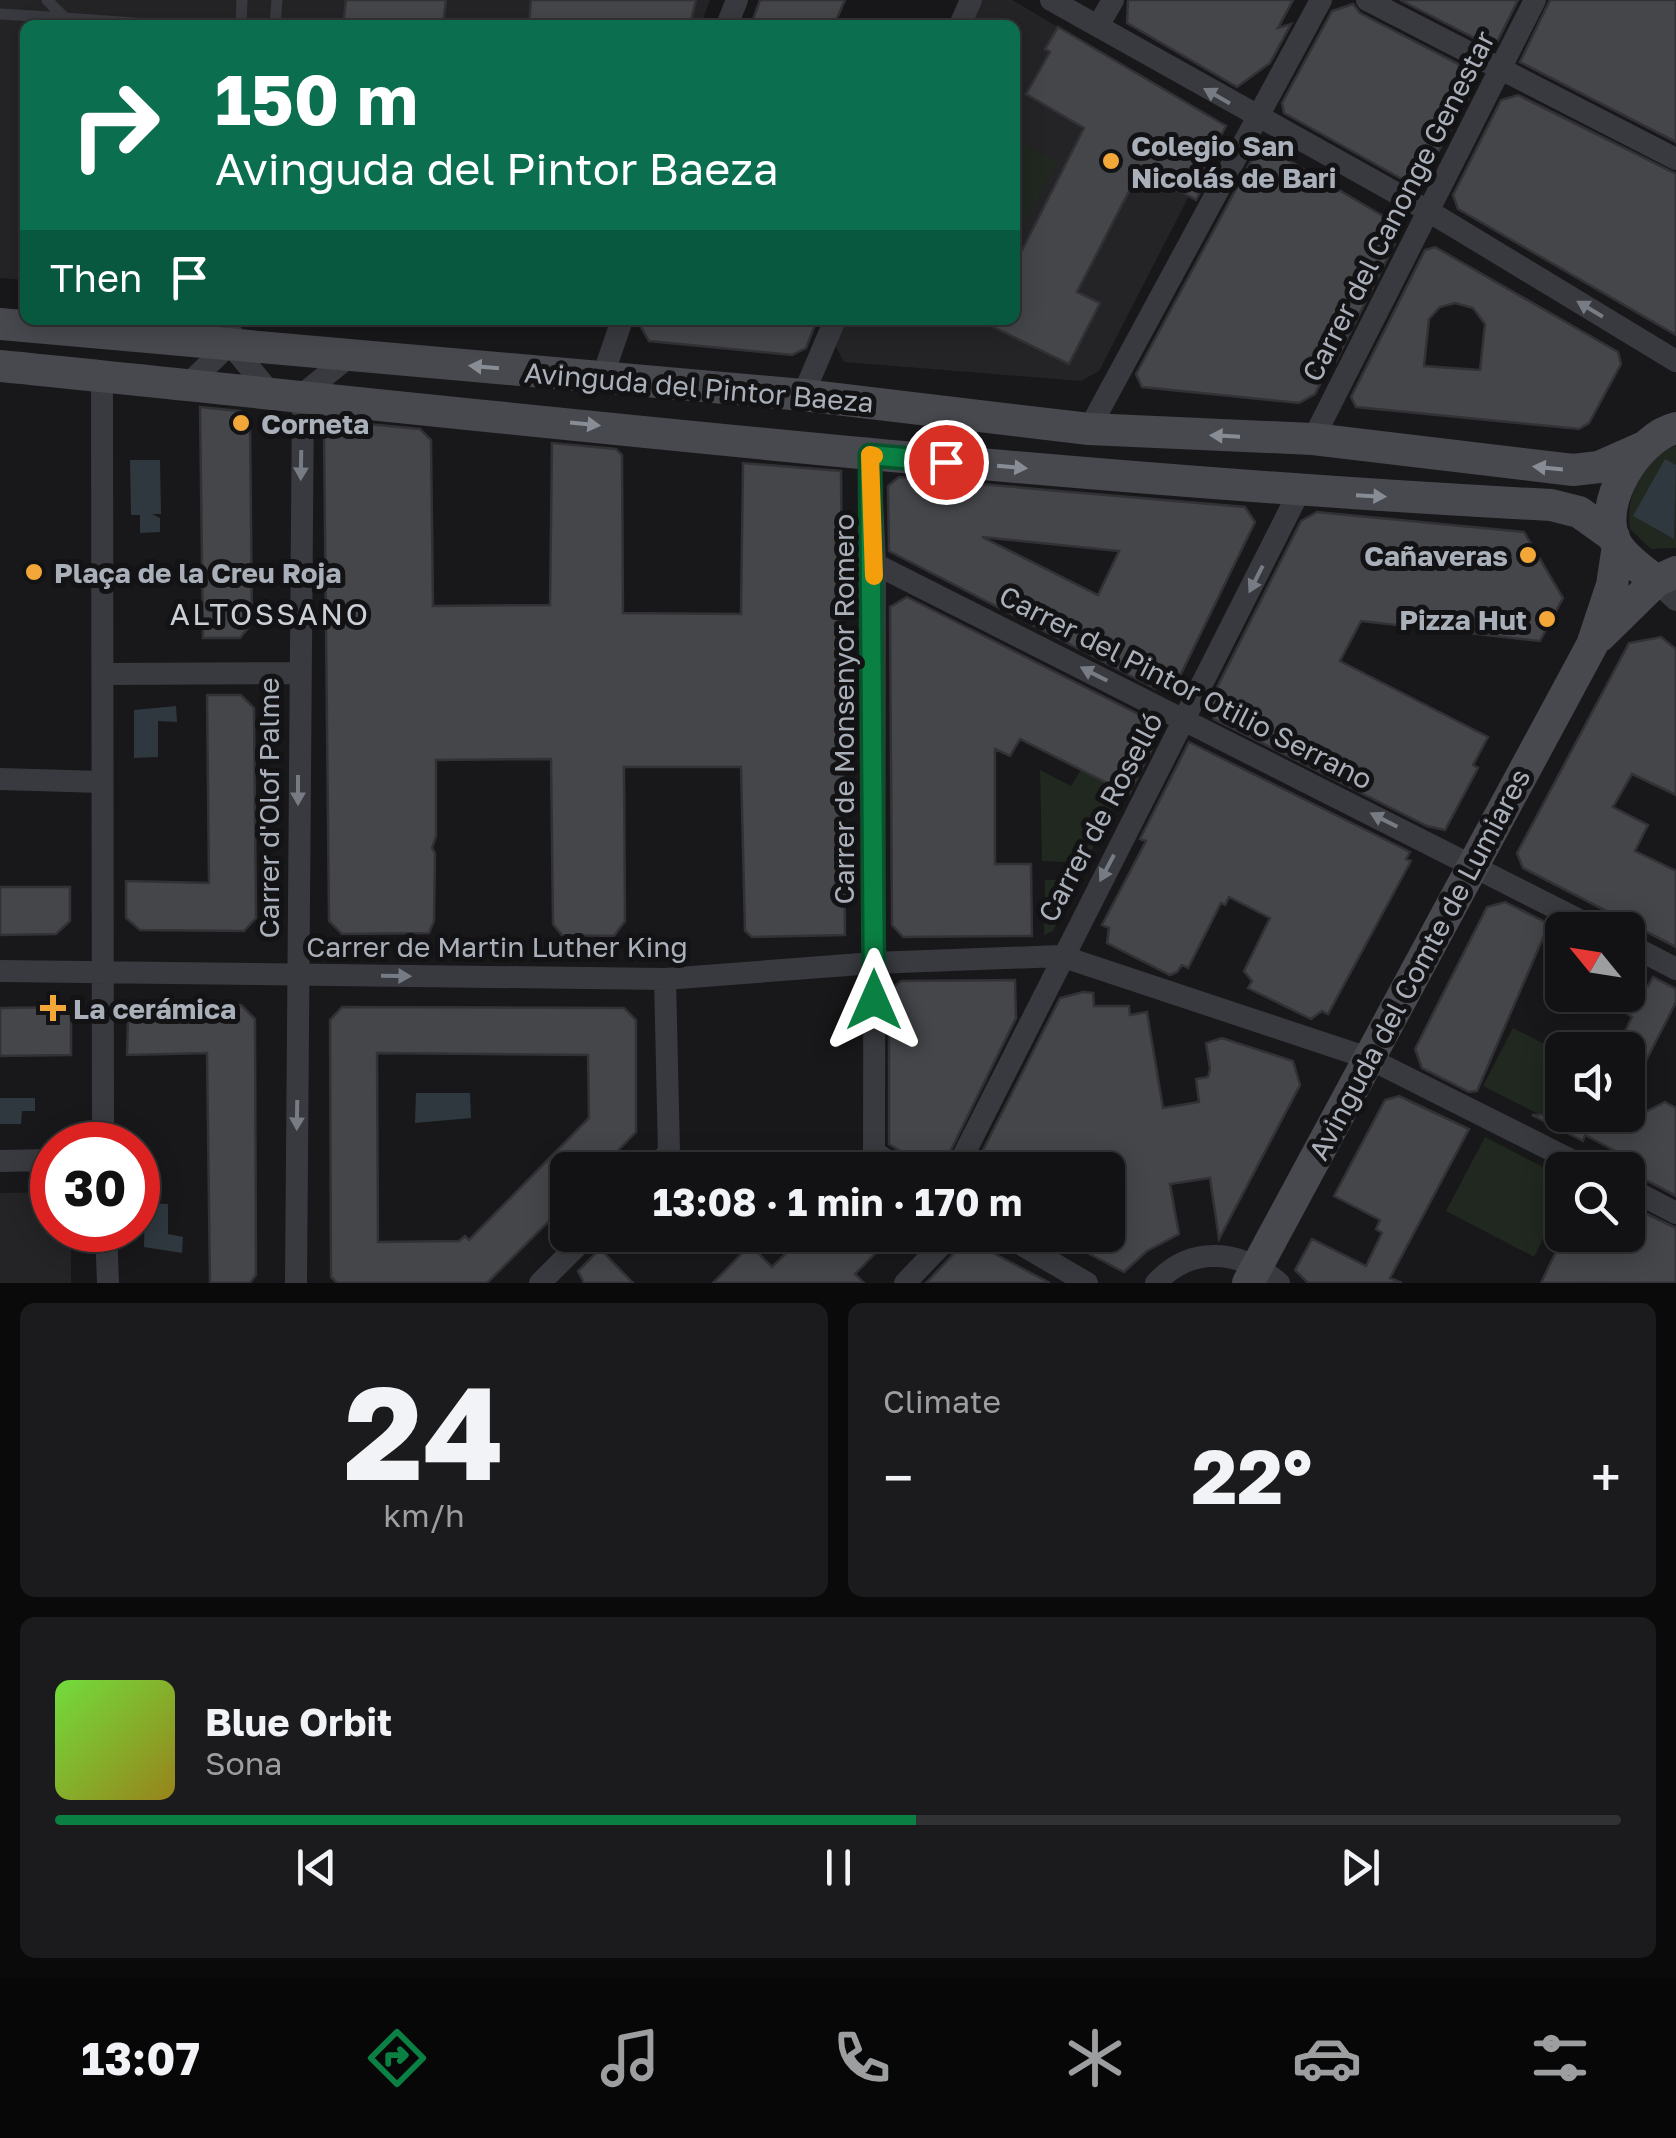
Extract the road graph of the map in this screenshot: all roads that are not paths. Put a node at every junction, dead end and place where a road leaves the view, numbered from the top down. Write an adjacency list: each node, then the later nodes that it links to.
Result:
1 (48, 0): 8 (lane)
2 (1051, 0): 10 (street)
3 (1113, 0): 10 (street)
4 (1320, 0): 12 (street)
5 (1367, 0): 11 (street)
6 (1536, 0): 11 (street, Carrer del Canonge Genestar)
7 (0, 14): 8 (lane)
8 (65, 18): 9 (lane)
9 (93, 20)
10 (1098, 26): 12 (street, one-way to 10)
11 (1504, 66): 13 (street); 14 (street, Carrer del Canonge Genestar)
12 (1256, 118): 14 (street); 29 (street)
13 (1676, 159)
14 (1430, 212): 20 (street, one-way to 14); 30 (street, Carrer del Canonge Genestar)
15 (58, 325): 18 (street, Avinguda del Pintor Baeza)
16 (620, 325): 23 (street)
17 (833, 325): 27 (street)
18 (230, 328): 19 (street, Avinguda del Pintor Baeza); 24 (street); 25 (street)
19 (350, 355): 23 (street, Avinguda del Pintor Baeza, one-way to 19); 26 (street)
20 (1675, 361)
21 (0, 366): 22 (street, Avinguda del Pintor Baeza)
22 (102, 376): 24 (street, Avinguda del Pintor Baeza); 39 (street)
23 (602, 378): 27 (street, Avinguda del Pintor Baeza)
24 (188, 384): 25 (street, Avinguda del Pintor Baeza)
25 (269, 391): 26 (street, Avinguda del Pintor Baeza)
26 (303, 394): 32 (street, Avinguda del Pintor Baeza, one-way to 32); 38 (street, Carrer d'Olof Palme, one-way to 38)
27 (803, 394): 29 (street, Avinguda del Pintor Baeza)
28 (1676, 428): 31 (street, Avinguda del Pintor Baeza)
29 (1088, 430): 30 (street, Avinguda del Pintor Baeza, one-way to 29)
30 (1313, 439): 31 (street, Avinguda del Pintor Baeza, one-way to 30)
31 (1642, 448): 34 (street, Avinguda del Comte de Lumiares)
32 (870, 455): 33 (street, Avinguda del Pintor Baeza, one-way to 33); 35 (street, Carrer de Monsenyor Romero)
33 (1299, 492): 34 (street, Avinguda del Pintor Baeza, one-way to 34); 40 (street, Carrer de Roselló, one-way to 40)
34 (1616, 542): 36 (street, Avinguda del Pintor Baeza); 37 (street, Avinguda del Comte de Lumiares)
35 (874, 564): 40 (street, Carrer del Pintor Otilio Serrano, one-way to 35); 47 (street, Carrer de Monsenyor Romero)
36 (1669, 584): 37 (street, Avinguda del Comte de Lumiares)
37 (1592, 646): 43 (street, Avinguda del Comte de Lumiares)
38 (298, 673): 39 (street); 51 (street, Carrer d'Olof Palme, one-way to 51)
39 (104, 674): 42 (street)
40 (1185, 720): 43 (street, Carrer del Pintor Otilio Serrano, one-way to 40); 46 (street, Carrer de Roselló, one-way to 46)
41 (0, 779): 42 (street)
42 (102, 782): 50 (street)
43 (1470, 865): 44 (street, Carrer del Pintor Otilio Serrano); 53 (street, Avinguda del Comte de Lumiares)
44 (1563, 912)
45 (1645, 953): 48 (street)
46 (1061, 956): 47 (street, Carrer de Martin Luther King); 53 (street); 57 (street, Carrer de Roselló)
47 (874, 963): 52 (street, Carrer de Martin Luther King); 56 (street, Carrer de Monsenyor Romero)
48 (1676, 969)
49 (0, 971): 50 (street, Carrer de Martin Luther King)
50 (100, 972): 51 (street, Carrer de Martin Luther King); 54 (street)
51 (298, 975): 52 (street, Carrer de Martin Luther King, one-way to 52); 69 (street, Carrer d'Olof Palme, one-way to 69)
52 (665, 980): 55 (street)
53 (1368, 1058): 58 (street); 67 (street, Avinguda del Comte de Lumiares)
54 (103, 1122)
55 (670, 1152)
56 (874, 1152)
57 (965, 1152)
58 (1555, 1152)
59 (30, 1160): 60 (street)
60 (0, 1161)
61 (1645, 1197): 62 (street)
62 (1676, 1213)
63 (107, 1252): 68 (street)
64 (571, 1252): 70 (street)
65 (935, 1252): 71 (street)
66 (1034, 1252): 72 (street)
67 (1261, 1277): 73 (street)
68 (108, 1283)
69 (296, 1283)
70 (540, 1283)
71 (905, 1283)
72 (1087, 1283)
73 (1156, 1283)

